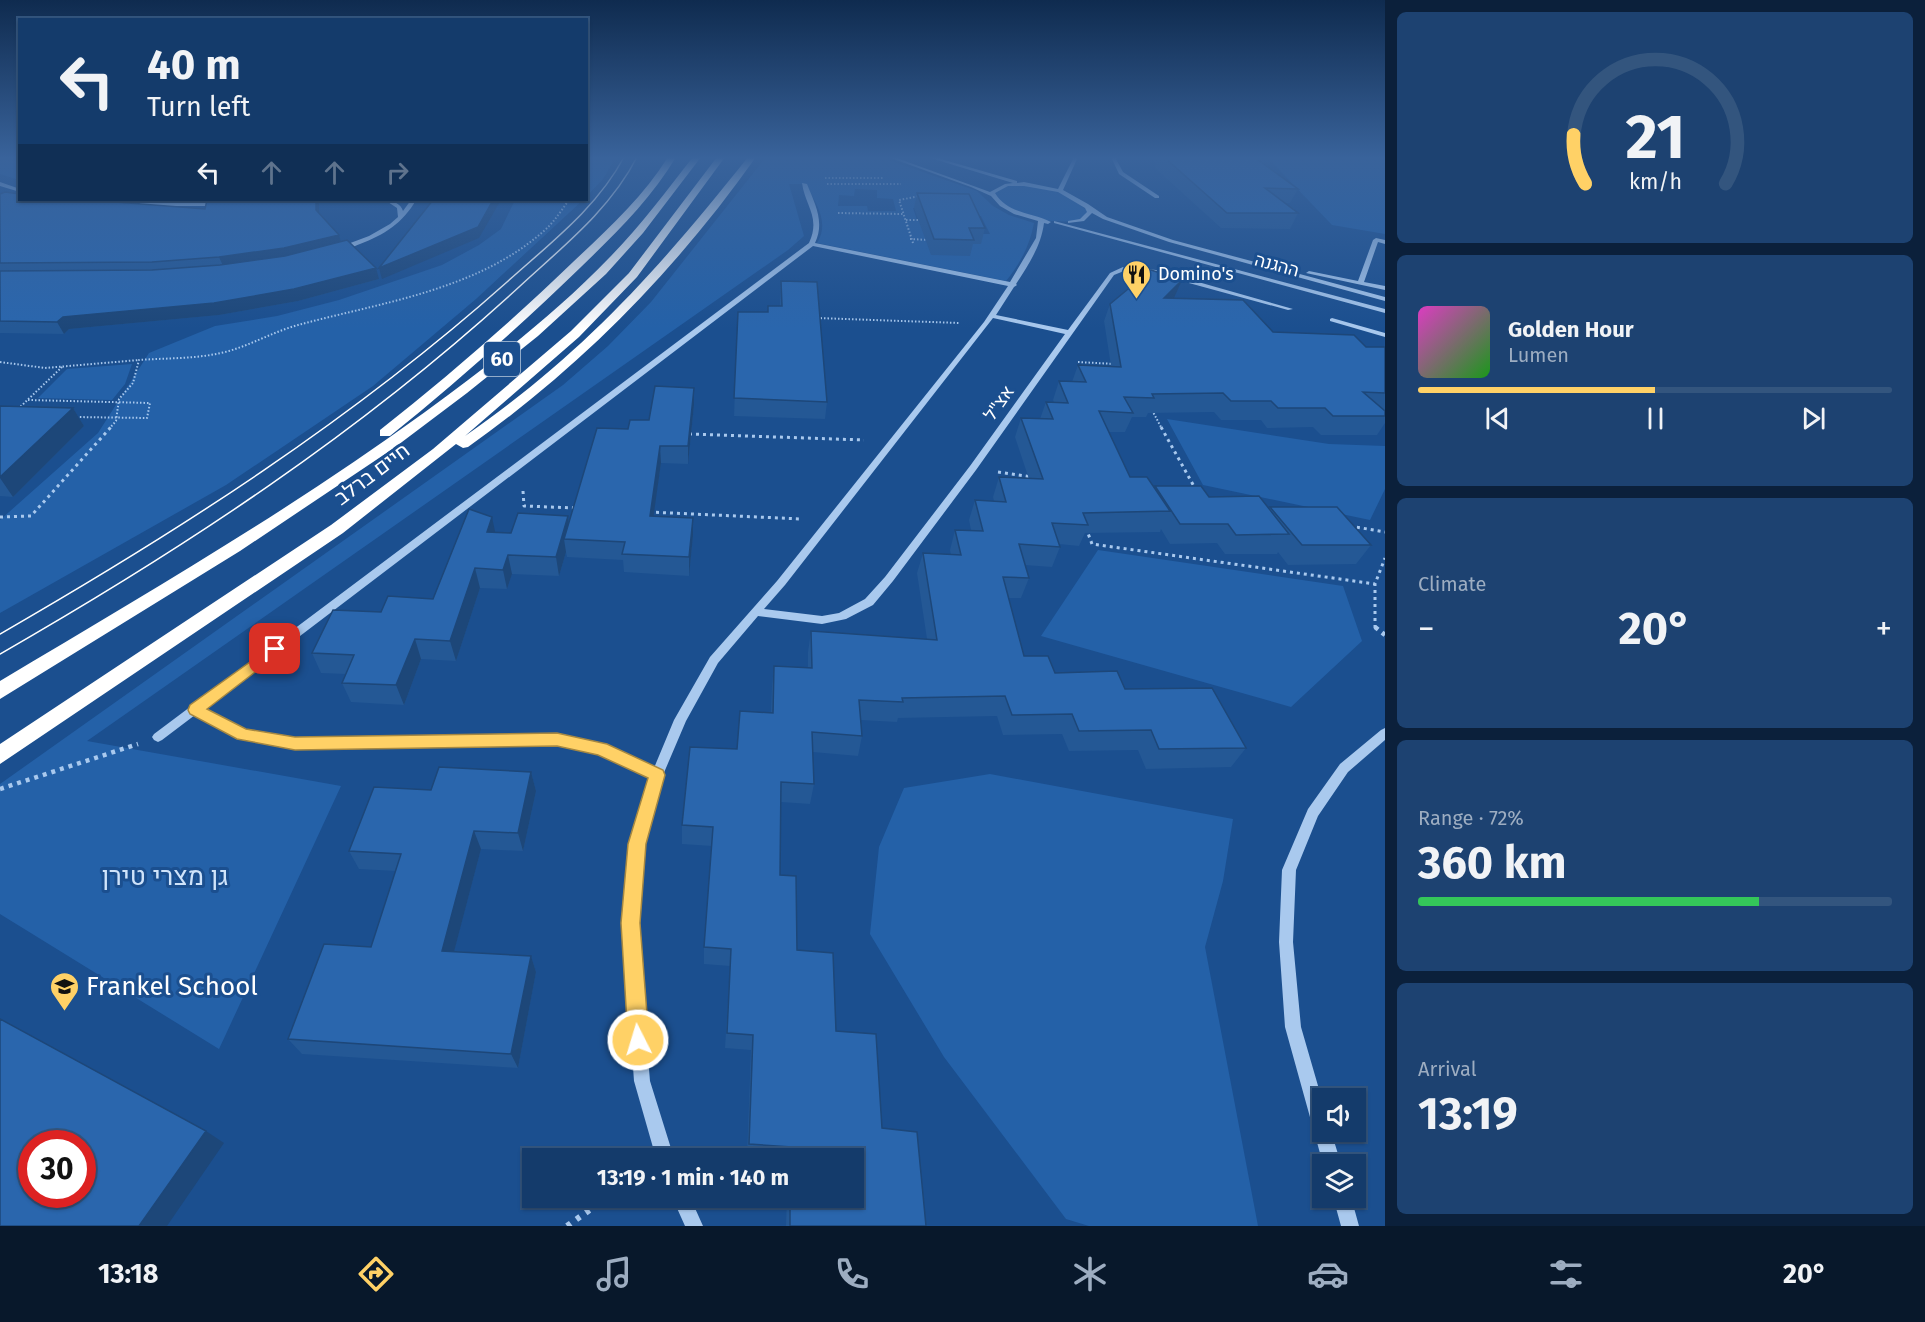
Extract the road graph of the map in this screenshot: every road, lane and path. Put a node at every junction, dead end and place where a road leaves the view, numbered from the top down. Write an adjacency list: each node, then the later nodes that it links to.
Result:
1 (404, 214): 12 (street)
2 (560, 214): 35 (path)
3 (626, 214): 55 (highway)
4 (653, 214): 55 (highway, חיים ברלב / 60)
5 (678, 214): 59 (highway, חיים ברלב / 60)
6 (706, 214): 59 (highway)
7 (816, 214): 20 (street)
8 (903, 214): 13 (path)
9 (1018, 214): 16 (street)
10 (1088, 214): 15 (street)
11 (1099, 214): 23 (street, ההגנה)
12 (402, 217): 21 (street)
13 (906, 220): 14 (path); 17 (path)
14 (927, 221)
15 (1056, 222): 16 (street); 29 (street, ההגנה)
16 (1041, 226): 25 (street)
17 (912, 239): 18 (path); 22 (path)
18 (935, 240)
19 (1385, 242): 24 (street)
20 (812, 244): 22 (street); 48 (street)
21 (327, 253)
22 (920, 266): 25 (street)
23 (1261, 266): 24 (street); 27 (street, ההגנה)
24 (1361, 282): 26 (street)
25 (1014, 285): 31 (street)
26 (1385, 288)
27 (1385, 299)
28 (1290, 309): 33 (street, אצ"ל)
29 (1385, 310)
30 (814, 318): 31 (path)
31 (989, 320): 33 (street); 47 (street)
32 (1332, 321): 34 (street)
33 (1070, 333): 36 (street, אצ"ל)
34 (1385, 335)
35 (142, 360): 39 (path); 41 (path)
36 (1050, 360): 38 (path); 49 (street, אצ"ל)
37 (0, 362): 39 (path)
38 (1116, 364)
39 (63, 367): 40 (path)
40 (28, 400): 41 (path); 43 (path)
41 (119, 402): 45 (path); 45 (path)
42 (1150, 406): 51 (path)
43 (11, 416)
44 (70, 417): 45 (path)
45 (117, 417): 54 (path)
46 (679, 434): 47 (path)
47 (895, 441): 56 (street)
48 (521, 463): 52 (path); 66 (street)
49 (973, 468): 50 (path); 63 (street, אצ"ל)
50 (1032, 477)
51 (1201, 499)
52 (583, 509)
53 (642, 512): 56 (path)
54 (0, 517)
55 (277, 518): 65 (highway, חיים ברלב / 60)
56 (831, 520): 63 (street)
57 (1084, 523): 62 (path)
58 (1339, 524): 60 (path)
59 (337, 529): 69 (highway, חיים ברלב / 60)
60 (1385, 532)
61 (1385, 558): 62 (path)
62 (1375, 584): 64 (path)
63 (757, 612): 70 (street)
64 (1385, 635)
65 (0, 691)
66 (195, 710): 68 (street); 70 (street)
67 (1385, 732): 73 (street)
68 (158, 737): 71 (path)
69 (0, 755)
70 (657, 775): 72 (street)
71 (0, 789)
72 (661, 1148)
73 (1329, 1154)
74 (592, 1208): 77 (path)
75 (686, 1208): 78 (street)
76 (1345, 1208): 79 (street)
77 (567, 1226)
78 (694, 1226)
79 (1350, 1226)

